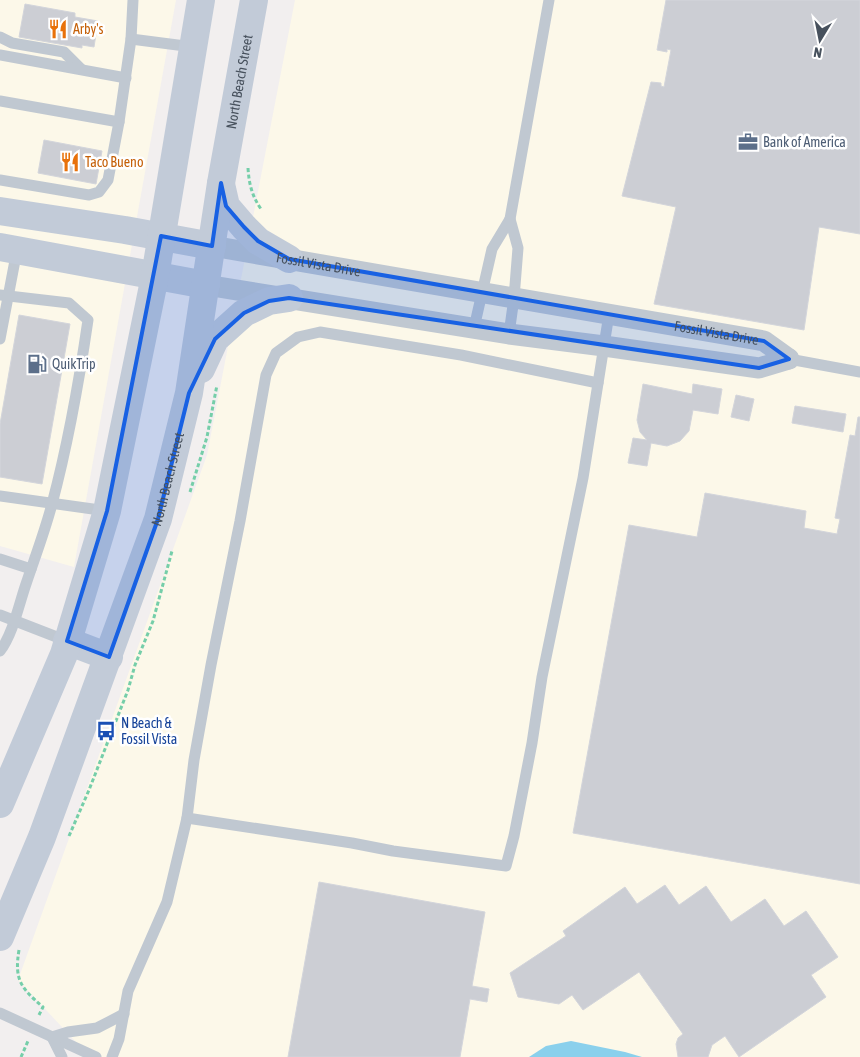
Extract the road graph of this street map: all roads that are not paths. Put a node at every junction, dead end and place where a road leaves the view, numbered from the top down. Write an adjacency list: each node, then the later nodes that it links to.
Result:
1 (133, 0): 6 (lane)
2 (201, 0): 7 (main road)
3 (254, 0): 14 (main road, North Beach Street)
4 (549, 0): 16 (lane)
5 (0, 37): 9 (lane)
6 (131, 39): 7 (lane); 10 (lane)
7 (193, 47): 17 (main road)
8 (0, 55): 9 (lane)
9 (81, 70): 10 (lane)
10 (126, 78): 12 (lane)
11 (0, 101): 12 (lane)
12 (119, 122): 13 (lane)
13 (0, 180)
14 (221, 183): 18 (main road, North Beach Street); 20 (main road)
15 (0, 211): 17 (main road, Fossil Vista Drive)
16 (510, 219): 23 (lane); 26 (lane)
17 (160, 236): 18 (main road, Fossil Vista Drive); 21 (main road)
18 (212, 246): 20 (street, Fossil Vista Drive); 22 (main road, North Beach Street)
19 (8, 249): 21 (main road, Fossil Vista Drive); 24 (lane)
20 (289, 259): 23 (street, Fossil Vista Drive)
21 (155, 276): 22 (main road, Fossil Vista Drive); 38 (main road)
22 (206, 285): 25 (street, Fossil Vista Drive); 35 (main road, North Beach Street)
23 (481, 292): 26 (street, Fossil Vista Drive); 28 (lane)
24 (4, 296): 30 (lane); 37 (lane)
25 (289, 298): 28 (street, Fossil Vista Drive); 35 (main road)
26 (514, 298): 27 (street, Fossil Vista Drive); 29 (lane)
27 (609, 314): 31 (lane); 32 (street, Fossil Vista Drive)
28 (474, 328): 29 (street, Fossil Vista Drive)
29 (509, 334): 31 (street, Fossil Vista Drive)
30 (0, 339)
31 (604, 346): 32 (street, Fossil Vista Drive); 34 (lane)
32 (789, 359): 33 (lane)
33 (860, 372)
34 (598, 383): 47 (lane); 47 (lane)
35 (189, 393): 45 (main road, North Beach Street)
36 (0, 496): 37 (lane)
37 (52, 504): 38 (lane); 40 (lane)
38 (107, 511): 43 (main road)
39 (0, 559): 40 (lane)
40 (31, 569): 42 (lane)
41 (0, 615): 42 (lane)
42 (14, 619): 43 (lane); 44 (lane)
43 (67, 641): 45 (main road); 46 (main road)
44 (0, 651)
45 (109, 658): 48 (main road, North Beach Street)
46 (0, 804)
47 (187, 818): 50 (lane)
48 (0, 937)
49 (0, 1013): 51 (lane)
50 (124, 1014): 51 (lane); 54 (lane)
51 (52, 1037): 52 (lane); 53 (lane)
52 (62, 1057)
53 (96, 1057)
54 (112, 1057)

